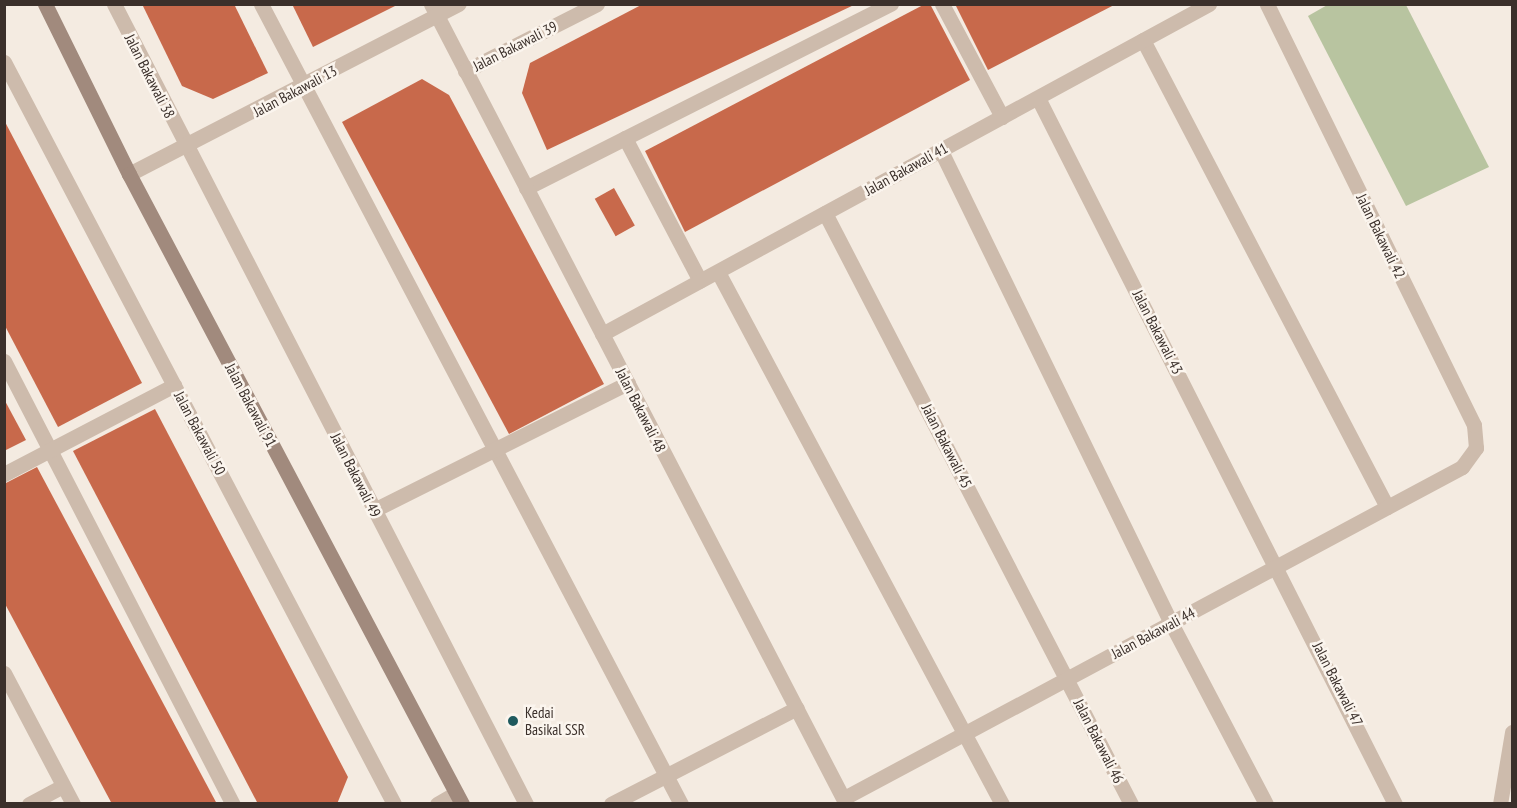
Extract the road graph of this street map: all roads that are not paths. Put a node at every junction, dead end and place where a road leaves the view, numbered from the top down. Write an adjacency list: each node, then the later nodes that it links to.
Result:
1 (45, 4): 20 (main road, Jalan Bakawali 91)
2 (114, 4): 18 (street, Jalan Bakawali 38)
3 (261, 4): 14 (street)
4 (459, 4): 10 (street, Jalan Bakawali 13)
5 (597, 4): 13 (street, Jalan Bakawali 39)
6 (891, 4): 17 (street)
7 (942, 4): 16 (street)
8 (1209, 4): 11 (street, Jalan Bakawali 41)
9 (1268, 4): 31 (street, Jalan Bakawali 42)
10 (434, 10): 13 (street, Jalan Bakawali 48); 14 (street, Jalan Bakawali 13)
11 (1143, 40): 15 (street, Jalan Bakawali 41); 33 (street)
12 (4, 62): 28 (street, Jalan Bakawali 50)
13 (465, 71): 21 (street, Jalan Bakawali 48)
14 (303, 87): 18 (street, Jalan Bakawali 13); 30 (street)
15 (1038, 98): 16 (street, Jalan Bakawali 41); 35 (street, Jalan Bakawali 43)
16 (1002, 117): 19 (street, Jalan Bakawali 41)
17 (625, 138): 21 (street); 24 (street)
18 (186, 147): 20 (street, Jalan Bakawali 13); 34 (street, Jalan Bakawali 49)
19 (940, 151): 22 (street, Jalan Bakawali 41); 36 (street)
20 (129, 174): 44 (main road, Jalan Bakawali 91)
21 (526, 188): 25 (street, Jalan Bakawali 48)
22 (825, 213): 23 (street, Jalan Bakawali 41); 37 (street, Jalan Bakawali 45)
23 (718, 272): 24 (street, Jalan Bakawali 41); 40 (street)
24 (700, 282): 25 (street, Jalan Bakawali 41)
25 (602, 334): 27 (street, Jalan Bakawali 48)
26 (4, 361): 29 (street)
27 (628, 383): 30 (street); 39 (street, Jalan Bakawali 48)
28 (174, 385): 29 (street); 49 (street, Jalan Bakawali 50)
29 (51, 449): 32 (street); 48 (street)
30 (493, 450): 34 (street); 42 (street)
31 (1462, 467): 33 (street, Jalan Bakawali 44)
32 (4, 474)
33 (1387, 507): 35 (street, Jalan Bakawali 44)
34 (374, 510): 51 (street, Jalan Bakawali 49)
35 (1278, 566): 36 (street, Jalan Bakawali 44); 57 (street, Jalan Bakawali 47)
36 (1171, 623): 37 (street, Jalan Bakawali 44); 56 (street)
37 (1068, 679): 40 (street, Jalan Bakawali 44); 55 (street, Jalan Bakawali 46)
38 (6, 680): 43 (street)
39 (797, 708): 42 (street); 45 (street, Jalan Bakawali 48)
40 (967, 732): 45 (street, Jalan Bakawali 44); 54 (street)
41 (1512, 732): 58 (street)
42 (666, 775): 52 (street); 53 (street)
43 (63, 786): 46 (street); 47 (street)
44 (459, 798): 50 (street)
45 (845, 801)
46 (30, 804)
47 (73, 804)
48 (233, 804)
49 (394, 804)
50 (437, 804)
51 (526, 804)
52 (611, 804)
53 (681, 804)
54 (1002, 804)
55 (1131, 804)
56 (1266, 804)
57 (1395, 804)
58 (1500, 804)

